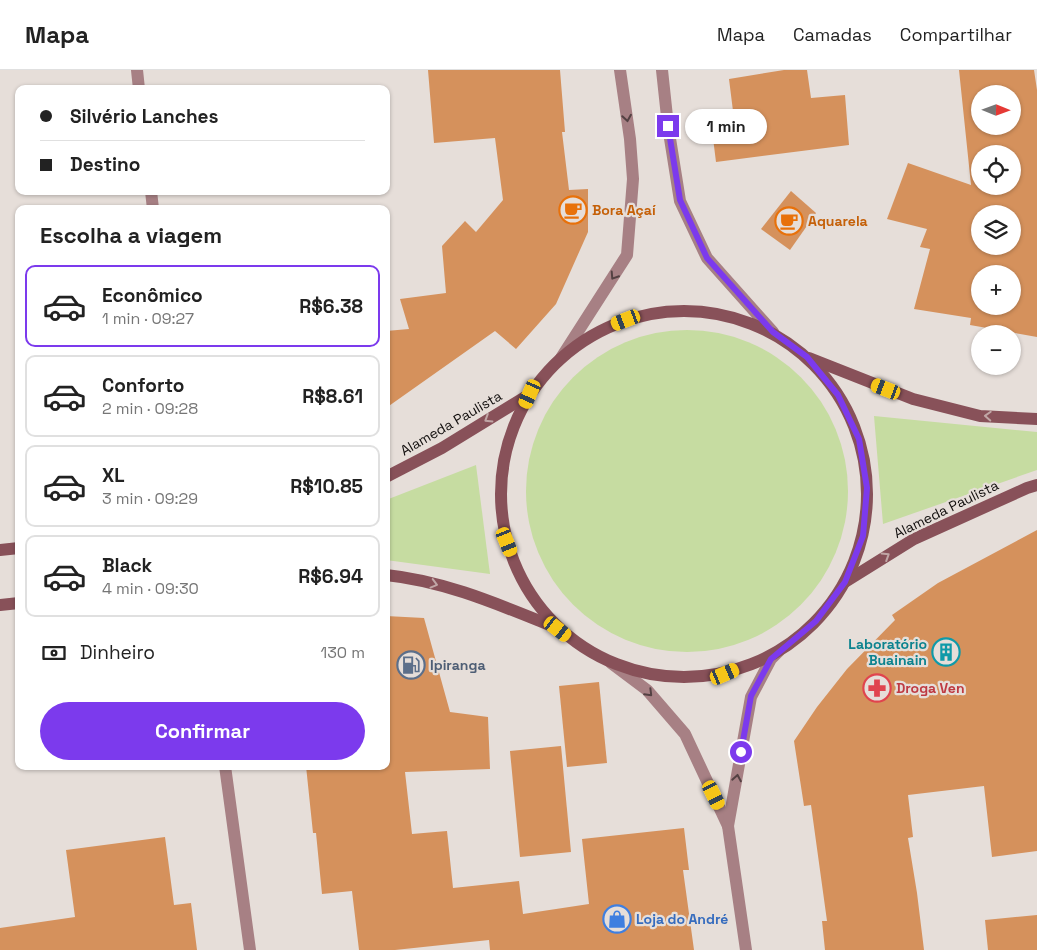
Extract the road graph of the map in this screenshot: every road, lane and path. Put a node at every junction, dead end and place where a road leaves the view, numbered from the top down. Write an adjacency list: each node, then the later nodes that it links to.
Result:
1 (137, 70): 4 (street)
2 (620, 70): 7 (street, one-way to 7)
3 (662, 70): 5 (street)
4 (139, 85)
5 (773, 332): 6 (main road); 7 (main road)
6 (807, 357): 9 (main road, one-way to 6); 15 (main road)
7 (561, 358): 8 (main road)
8 (530, 394): 10 (main road, Alameda Paulista, one-way to 10); 18 (main road)
9 (1037, 419)
10 (390, 475)
11 (1037, 485): 15 (main road, Alameda Paulista, one-way to 11)
12 (15, 548): 13 (main road)
13 (0, 550)
14 (390, 575): 18 (main road, one-way to 18)
15 (845, 582): 19 (main road)
16 (15, 603): 17 (main road)
17 (0, 605)
18 (558, 629): 20 (main road)
19 (779, 651): 20 (main road); 22 (street, one-way to 19)
20 (611, 663): 22 (street, one-way to 22)
21 (227, 770): 23 (street)
22 (728, 826): 24 (street)
23 (250, 950)
24 (746, 950)

